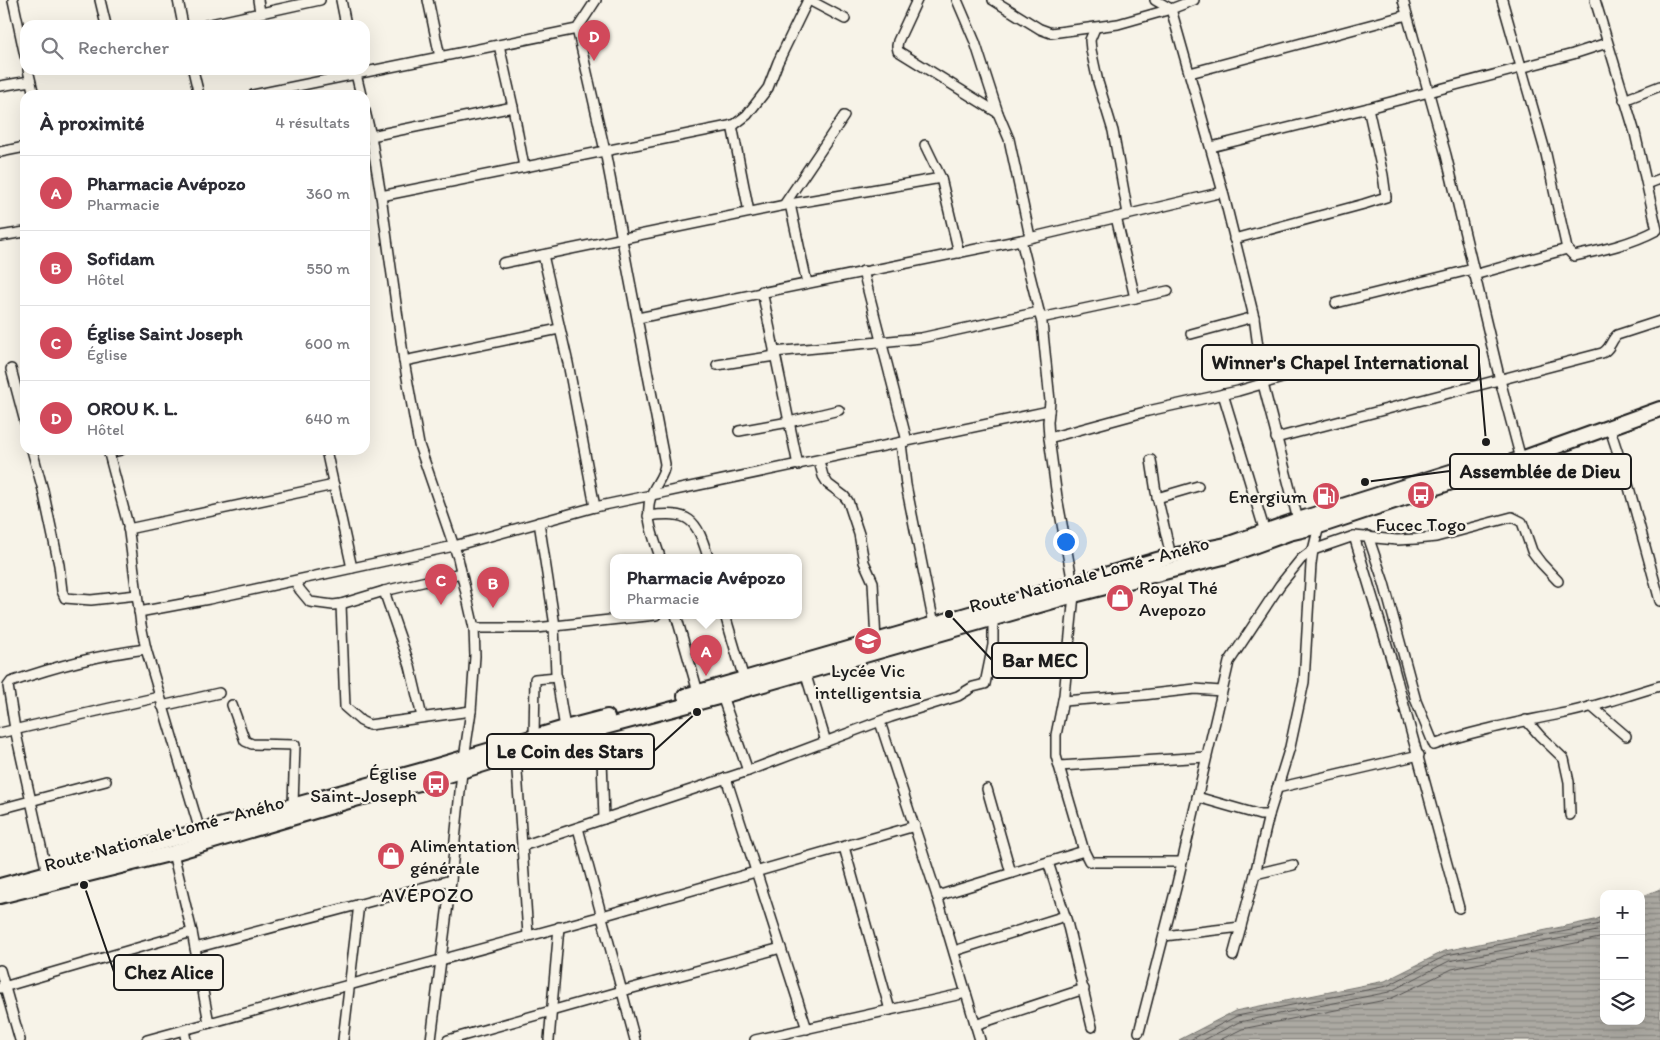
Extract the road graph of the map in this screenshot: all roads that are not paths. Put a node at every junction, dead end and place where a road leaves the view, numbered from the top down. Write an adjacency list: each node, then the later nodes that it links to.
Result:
1 (13, 0): 28 (street)
2 (100, 0): 22 (street)
3 (178, 0): 23 (street)
4 (258, 0): 19 (street)
5 (320, 0): 19 (street)
6 (341, 0): 25 (street)
7 (428, 0): 31 (street)
8 (596, 0): 27 (street)
9 (809, 0): 21 (street); 52 (street)
10 (918, 0): 50 (street)
11 (957, 0): 50 (street)
12 (993, 0): 26 (street)
13 (1155, 0): 18 (street)
14 (1194, 0): 18 (street)
15 (1403, 0): 20 (street)
16 (1502, 0): 32 (street)
17 (1595, 0): 29 (street)
18 (1171, 9): 26 (street); 34 (street)
19 (260, 12): 24 (street)
20 (1408, 15): 34 (street); 46 (street)
21 (845, 19)
22 (105, 20)
23 (182, 20)
24 (227, 20)
25 (345, 20)
26 (1095, 28): 68 (street)
27 (577, 29): 30 (street); 58 (street)
28 (20, 33)
29 (1607, 43): 32 (street); 47 (street)
30 (500, 45): 31 (street); 48 (street)
31 (440, 57): 33 (street)
32 (1521, 67): 46 (street); 76 (street)
33 (370, 70)
34 (1190, 73): 56 (street)
35 (29, 75): 39 (street)
36 (194, 75): 43 (street)
37 (343, 75): 44 (street)
38 (357, 75): 45 (street)
39 (30, 81): 40 (street); 42 (street)
40 (0, 86)
41 (1660, 86): 47 (street)
42 (33, 90)
43 (198, 90)
44 (276, 90)
45 (360, 90)
46 (1430, 92): 49 (street); 81 (street)
47 (1624, 100): 63 (street)
48 (514, 107): 54 (street); 60 (street)
49 (1368, 108): 56 (street); 74 (street)
50 (998, 113): 72 (street)
51 (844, 116): 66 (street)
52 (732, 126): 58 (street); 67 (street)
53 (370, 132): 54 (street)
54 (371, 136): 65 (street)
55 (925, 145): 61 (street)
56 (1211, 147): 64 (street)
57 (20, 148): 59 (street)
58 (605, 151): 60 (street); 73 (street)
59 (0, 152)
60 (524, 167): 65 (street)
61 (941, 178): 66 (street); 77 (street)
62 (1660, 179): 63 (street)
63 (1647, 184): 76 (street)
64 (1223, 192): 68 (street); 74 (street)
65 (381, 196): 96 (street)
66 (787, 204): 67 (street); 82 (street)
67 (749, 212): 73 (street)
68 (1128, 214): 69 (street)
69 (1116, 217): 72 (street); 85 (street)
70 (20, 233): 71 (street)
71 (0, 236)
72 (1030, 237): 75 (street)
73 (623, 239): 78 (street); 89 (street)
74 (1234, 239): 88 (street)
75 (1021, 240): 77 (street); 87 (street)
76 (1567, 249): 81 (street)
77 (959, 253): 80 (street)
78 (543, 255): 79 (street); 91 (street)
79 (503, 263)
80 (863, 271): 82 (street); 93 (street)
81 (1474, 272): 86 (street); 99 (street)
82 (806, 283): 84 (street)
83 (1168, 290): 85 (street)
84 (762, 292): 89 (street); 94 (street)
85 (1136, 298): 87 (street)
86 (1336, 303)
87 (1040, 315): 93 (street); 106 (street)
88 (1254, 317): 92 (street); 100 (street)
89 (638, 318): 122 (street)
90 (1660, 320): 99 (street)
91 (560, 329): 96 (street); 124 (street)
92 (1191, 334)
93 (881, 342): 94 (street); 112 (street)
94 (775, 354): 97 (street); 107 (street)
95 (1357, 359): 100 (street)
96 (404, 361): 133 (street)
97 (717, 365)
98 (11, 369): 103 (street)
99 (1500, 380): 111 (street); 116 (street)
100 (1263, 384): 101 (street); 111 (street)
101 (1223, 394): 110 (street); 130 (street)
102 (1660, 400): 116 (highway)
103 (20, 403)
104 (1660, 409): 108 (highway)
105 (839, 410): 107 (street)
106 (1049, 412): 110 (street); 112 (street)
107 (789, 422): 109 (street); 119 (street)
108 (1609, 426): 116 (highway); 145 (street)
109 (739, 430)
110 (1050, 438): 142 (street)
111 (1276, 438): 126 (street)
112 (904, 442): 118 (street); 152 (street)
113 (33, 455): 144 (street)
114 (109, 455): 129 (street)
115 (327, 455): 120 (street)
116 (1520, 455): 127 (highway); 127 (highway)
117 (1151, 460): 123 (street)
118 (819, 461): 119 (street); 155 (street)
119 (798, 465): 122 (street)
120 (334, 485): 129 (street); 138 (street)
121 (1198, 486): 123 (street)
122 (651, 496): 124 (street); 125 (street)
123 (1157, 498): 137 (street)
124 (595, 507): 128 (street)
125 (648, 516): 135 (street); 136 (street)
126 (1298, 520): 127 (highway, Route Nationale Lomé - Aného); 130 (highway, Route Nationale Lomé - Aného)
127 (1323, 521): 134 (street); 142 (highway, Route Nationale Lomé - Aného)
128 (539, 522): 133 (street); 153 (street)
129 (128, 529): 144 (street)
130 (1265, 532): 137 (highway, Route Nationale Lomé - Aného)
131 (1354, 536): 132 (street); 134 (street); 180 (street)
132 (1368, 536): 141 (street); 171 (street)
133 (454, 546): 138 (street); 139 (street)
134 (1313, 550): 161 (street); 189 (street)
135 (659, 554)
136 (707, 554)
137 (1171, 556): 142 (highway, Route Nationale Lomé - Aného)
138 (352, 568): 140 (street)
139 (462, 574): 143 (street); 154 (street)
140 (295, 581): 146 (street); 147 (street)
141 (1558, 581)
142 (1073, 590): 148 (highway, Route Nationale Lomé - Aného); 152 (highway, Route Nationale Lomé - Aného); 165 (street)
143 (384, 591): 146 (street); 170 (street)
144 (137, 595): 147 (street)
145 (1660, 601)
146 (341, 604): 170 (street)
147 (139, 612): 156 (street)
148 (993, 618): 157 (highway, Route Nationale Lomé - Aného); 172 (street)
149 (619, 619): 153 (street)
150 (677, 619): 162 (street)
151 (726, 619): 159 (street)
152 (934, 624): 155 (highway, Route Nationale Lomé - Aného)
153 (555, 626): 154 (street); 158 (street)
154 (474, 628): 169 (street)
155 (876, 642): 159 (highway, Route Nationale Lomé - Aného)
156 (146, 649): 166 (street); 175 (street)
157 (805, 672): 164 (highway, Route Nationale Lomé - Aného); 179 (street)
158 (557, 677): 173 (street); 178 (street)
159 (744, 678): 162 (highway, Route Nationale Lomé - Aného)
160 (1660, 686): 168 (street)
161 (1221, 691): 165 (street); 183 (street)
162 (698, 692): 173 (highway, Route Nationale Lomé - Aného)
163 (219, 693): 166 (street)
164 (722, 696): 174 (highway, Route Nationale Lomé - Aného); 185 (street)
165 (1063, 701): 184 (street)
166 (161, 702): 175 (street); 200 (street)
167 (232, 705): 193 (street)
168 (1591, 706): 171 (street); 177 (street)
169 (471, 711): 170 (street); 182 (street)
170 (422, 717)
171 (1526, 720): 196 (street)
172 (880, 722): 179 (street); 198 (street)
173 (565, 728): 178 (highway, Route Nationale Lomé - Aného)
174 (601, 728): 181 (highway, Route Nationale Lomé - Aného); 197 (street)
175 (15, 729): 176 (street); 192 (street)
176 (0, 733)
177 (1626, 736)
178 (534, 738): 182 (highway, Route Nationale Lomé - Aného)
179 (826, 742): 185 (street)
180 (1419, 755): 189 (street); 217 (street)
181 (516, 756): 186 (highway, Route Nationale Lomé - Aného); 201 (street)
182 (465, 757): 186 (street); 193 (highway, Route Nationale Lomé - Aného)
183 (1206, 757): 184 (street); 191 (street)
184 (1059, 766): 203 (street)
185 (748, 771): 187 (street)
186 (462, 772): 204 (highway, Route Nationale Lomé - Aného); 212 (street)
187 (726, 778): 197 (street); 208 (street)
188 (106, 780): 192 (street)
189 (1277, 788): 195 (street)
190 (988, 789): 210 (street)
191 (1197, 798): 195 (street); 206 (street)
192 (31, 802): 194 (street); 209 (street)
193 (293, 805): 200 (highway, Route Nationale Lomé - Aného)
194 (0, 810)
195 (1269, 815): 211 (street)
196 (1570, 815)
197 (604, 819): 199 (street)
198 (915, 826): 202 (street); 215 (street)
199 (578, 828): 201 (street); 218 (street)
200 (200, 831): 209 (highway, Route Nationale Lomé - Aného)
201 (522, 846): 223 (street)
202 (844, 847): 208 (street); 236 (street)
203 (1084, 851): 205 (street); 206 (street)
204 (173, 853): 214 (highway, Route Nationale Lomé - Aného); 222 (street)
205 (1048, 862): 210 (street); 219 (street)
206 (1182, 862): 224 (street)
207 (1293, 865): 211 (street)
208 (757, 872): 218 (street); 226 (street)
209 (47, 873): 213 (highway, Route Nationale Lomé - Aného)
210 (1012, 873): 215 (street)
211 (1256, 874): 221 (street)
212 (451, 880): 216 (street); 229 (street)
213 (0, 886)
214 (0, 896)
215 (937, 896): 227 (street)
216 (359, 904): 225 (street); 231 (street)
217 (1459, 908)
218 (602, 916): 220 (street); 234 (street)
219 (1065, 916): 227 (street); 233 (street)
220 (560, 927): 223 (street); 237 (street)
221 (1241, 927): 224 (street); 228 (street)
222 (192, 932): 225 (street); 232 (street)
223 (528, 936): 229 (street)
224 (1164, 936): 243 (street)
225 (195, 948): 238 (street)
226 (781, 948): 234 (street); 241 (street)
227 (954, 951): 235 (street)
228 (1233, 956)
229 (441, 959): 231 (street); 248 (street)
230 (0, 970): 232 (street)
231 (349, 985): 238 (street); 247 (street)
232 (2, 988): 244 (street)
233 (1084, 989): 239 (street); 240 (street)
234 (622, 990): 237 (street); 251 (street)
235 (966, 993): 236 (street); 239 (street)
236 (890, 1010): 241 (street)
237 (551, 1012): 249 (street); 250 (street)
238 (209, 1023): 242 (street)
239 (975, 1025): 253 (street)
240 (1092, 1027)
241 (807, 1028): 252 (street)
242 (184, 1030): 245 (street); 246 (street)
243 (1140, 1032)
244 (20, 1040)
245 (147, 1040)
246 (186, 1040)
247 (343, 1040)
248 (431, 1040)
249 (448, 1040)
250 (549, 1040)
251 (635, 1040)
252 (755, 1040)
253 (980, 1040)

